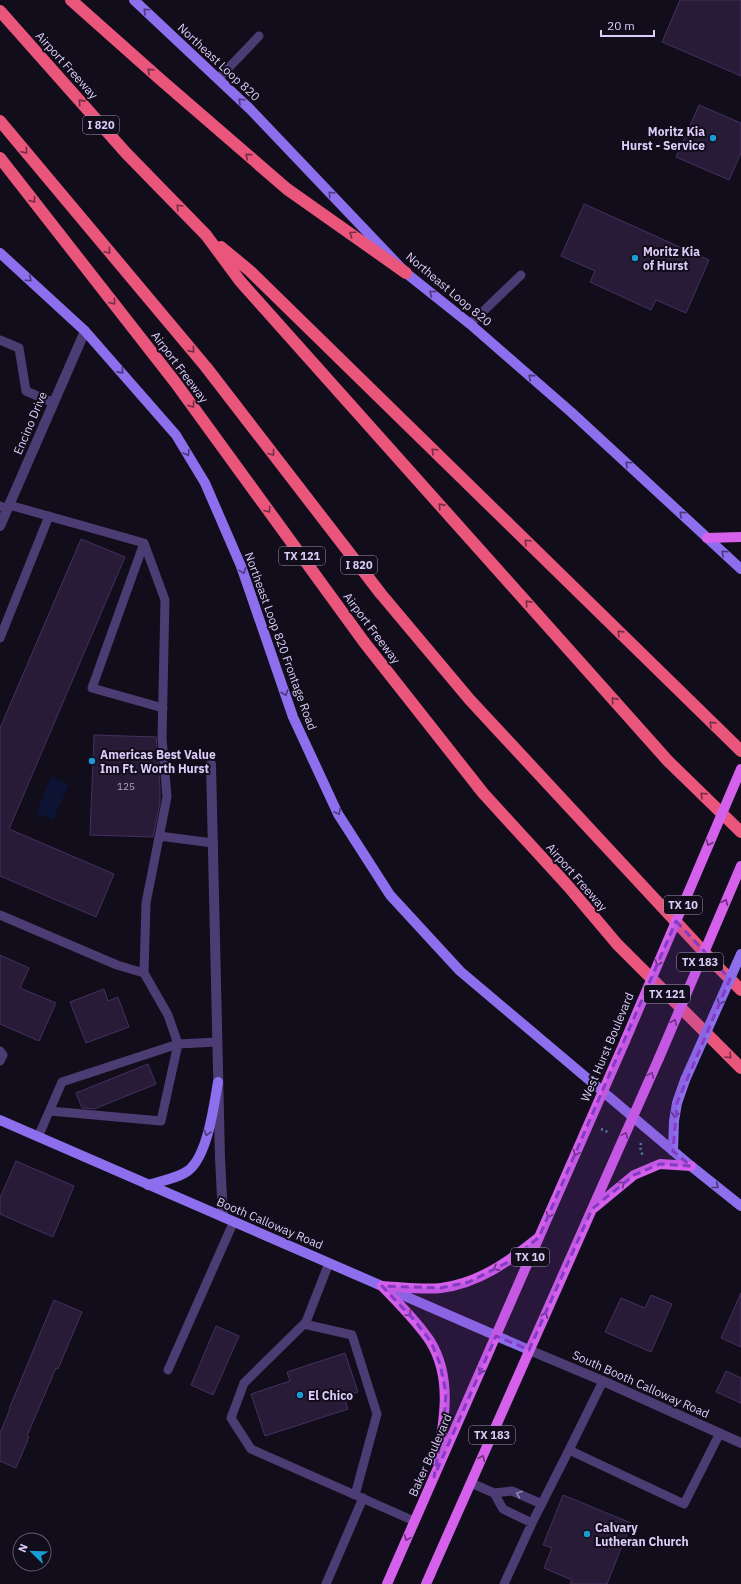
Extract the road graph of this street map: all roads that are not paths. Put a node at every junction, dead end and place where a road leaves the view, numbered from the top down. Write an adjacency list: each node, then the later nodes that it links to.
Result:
1 (71, 0): 10 (highway, one-way to 1)
2 (134, 0): 5 (main road, Northeast Loop 820, one-way to 2)
3 (0, 11): 8 (highway, Airport Freeway / I 820, one-way to 3)
4 (260, 36): 5 (lane)
5 (218, 79): 10 (main road, Northeast Loop 820, one-way to 5)
6 (0, 121): 35 (highway, I 820, one-way to 35)
7 (0, 158): 40 (highway, Airport Freeway / TX 121, one-way to 40)
8 (206, 235): 25 (highway, I 820, one-way to 8); 28 (highway, Airport Freeway, one-way to 8)
9 (0, 253): 13 (main road, Northeast Loop 820 Frontage Road, one-way to 13)
10 (406, 273): 12 (main road, Northeast Loop 820, one-way to 10)
11 (521, 275): 12 (lane)
12 (470, 324): 20 (main road, Northeast Loop 820, one-way to 12)
13 (85, 331): 15 (street, Encino Drive); 42 (main road, Northeast Loop 820 Frontage Road, one-way to 42)
14 (0, 340): 15 (lane)
15 (54, 403): 16 (street, Encino Drive)
16 (6, 507): 17 (lane); 18 (street, Encino Drive)
17 (49, 516): 21 (lane); 23 (lane)
18 (0, 526)
19 (741, 537): 20 (main road)
20 (707, 538): 22 (main road, Northeast Loop 820, one-way to 20)
21 (144, 543): 24 (lane); 24 (lane)
22 (741, 569)
23 (0, 638)
24 (163, 708): 29 (lane)
25 (741, 750)
26 (211, 764): 30 (street)
27 (741, 769): 42 (main road, West Hurst Boulevard / TX 10, one-way to 42, bridge)
28 (741, 832)
29 (159, 836): 30 (lane); 34 (lane)
30 (213, 843): 36 (street)
31 (741, 866): 44 (main road, TX 183, one-way to 31, bridge)
32 (0, 915): 34 (lane)
33 (741, 954): 47 (main road, one-way to 47, bridge)
34 (144, 973): 37 (lane)
35 (741, 990)
36 (217, 1042): 37 (lane); 41 (street)
37 (178, 1044): 43 (lane); 43 (lane)
38 (0, 1051): 39 (lane)
39 (0, 1061)
40 (741, 1068)
41 (218, 1082): 49 (main road, one-way to 49); 52 (street)
42 (602, 1092): 44 (main road, Northeast Loop 820 Frontage Road); 54 (main road, West Hurst Boulevard / TX 10, one-way to 54)
43 (50, 1111): 46 (lane)
44 (633, 1118): 47 (main road, Northeast Loop 820 Frontage Road); 51 (main road, TX 183, one-way to 44)
45 (0, 1120): 46 (main road, Booth Calloway Road)
46 (38, 1137): 49 (main road, Booth Calloway Road)
47 (673, 1151): 48 (main road, Northeast Loop 820 Frontage Road)
48 (691, 1166): 50 (main road, Northeast Loop 820 Frontage Road, one-way to 50); 51 (main road, one-way to 48)
49 (148, 1185): 52 (main road, Booth Calloway Road)
50 (741, 1206)
51 (592, 1209): 59 (main road, TX 183, one-way to 51)
52 (223, 1217): 53 (main road, Booth Calloway Road)
53 (234, 1222): 55 (main road, Booth Calloway Road); 60 (lane)
54 (539, 1237): 56 (main road, one-way to 56); 58 (main road, West Hurst Boulevard / TX 10)
55 (329, 1263): 56 (main road, Booth Calloway Road); 57 (lane)
56 (382, 1286): 58 (main road, Booth Calloway Road); 65 (main road, one-way to 65)
57 (304, 1324): 68 (lane); 68 (lane)
58 (496, 1336): 59 (main road, Booth Calloway Road); 65 (main road, Baker Boulevard / TX 10, one-way to 65)
59 (529, 1350): 61 (street, South Booth Calloway Road); 66 (main road, TX 183, one-way to 59)
60 (168, 1370)
61 (603, 1381): 62 (street, South Booth Calloway Road); 64 (lane)
62 (720, 1433): 63 (street, South Booth Calloway Road); 64 (lane)
63 (741, 1442)
64 (569, 1450): 69 (lane)
65 (434, 1476): 70 (main road, Baker Boulevard)
66 (471, 1484): 67 (lane); 74 (main road, TX 183)
67 (494, 1493): 69 (lane, one-way to 67); 71 (lane)
68 (359, 1497): 70 (lane); 72 (lane)
69 (542, 1504): 71 (lane)
70 (414, 1521): 73 (main road, Baker Boulevard, one-way to 73)
71 (532, 1523): 75 (lane)
72 (326, 1584)
73 (387, 1584)
74 (426, 1584)
75 (504, 1584)

